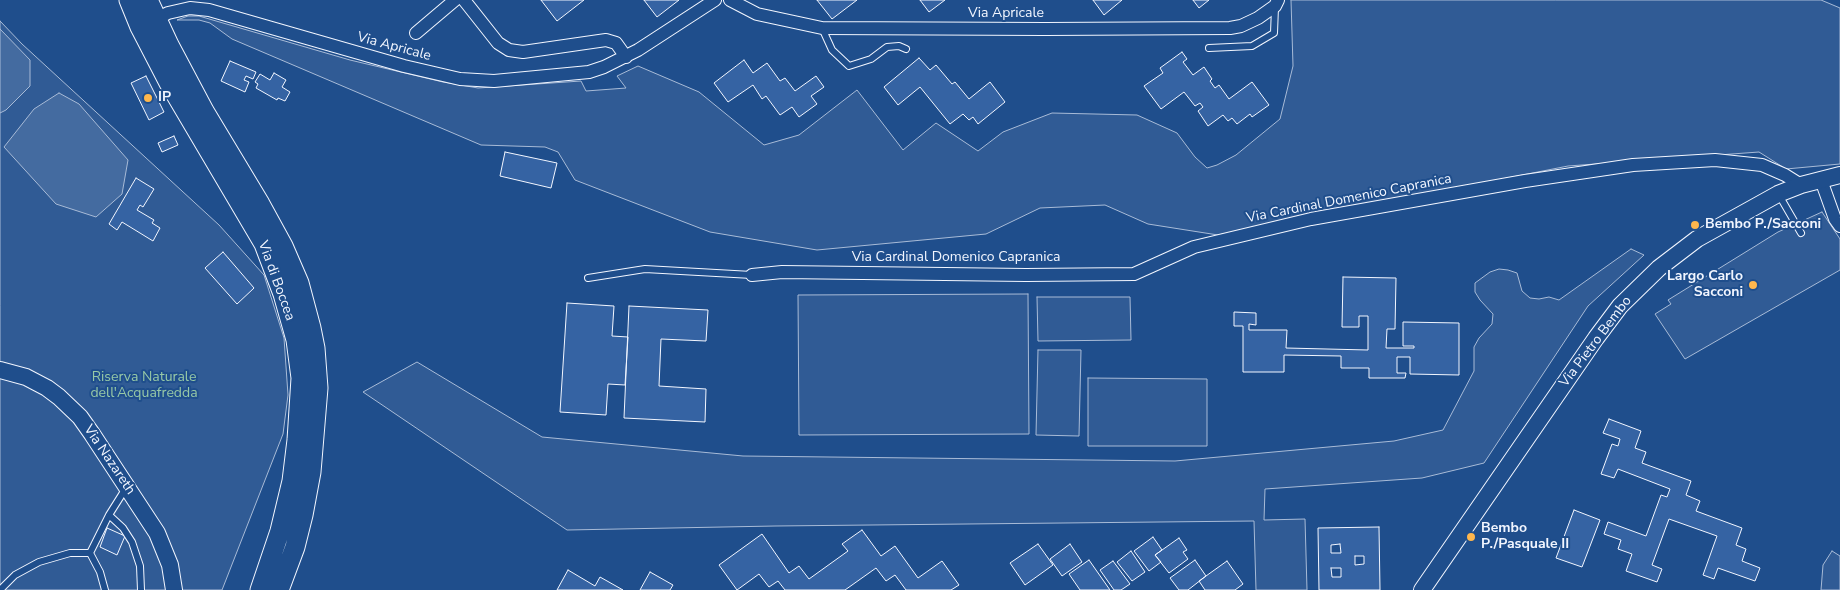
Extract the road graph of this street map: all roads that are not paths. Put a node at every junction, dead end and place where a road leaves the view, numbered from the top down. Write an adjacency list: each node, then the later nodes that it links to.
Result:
1 (129, 0): 8 (main road, Via di Boccea)
2 (148, 0): 8 (main road, Via di Boccea)
3 (455, 0): 10 (street, Via Apricale)
4 (464, 0): 13 (street)
5 (715, 0): 13 (street, Via Apricale)
6 (730, 0): 9 (street, Via Apricale)
7 (1276, 3): 9 (street, Via Apricale); 11 (lane)
8 (148, 23): 13 (street, Via Apricale); 30 (main road, Via di Boccea); 31 (main road, Via di Boccea)
9 (822, 28): 12 (lane)
10 (416, 33)
11 (1209, 48)
12 (906, 49)
13 (626, 57)
14 (1840, 175): 15 (street, Via Pietro Bembo)
15 (1821, 180): 16 (street, Via Pietro Bembo); 18 (street)
16 (1801, 185): 17 (street, Via Pietro Bembo); 20 (street, Via Cardinal Domenico Capranica)
17 (1778, 194): 19 (lane); 32 (street, Via Pietro Bembo)
18 (1840, 226)
19 (1801, 233)
20 (752, 274): 21 (lane)
21 (588, 278)
22 (0, 370): 23 (street, Via Nazareth)
23 (127, 486): 24 (lane); 29 (street, Via Nazareth)
24 (109, 515): 25 (lane); 28 (lane)
25 (90, 553): 26 (lane); 27 (lane)
26 (0, 590)
27 (105, 590)
28 (141, 590)
29 (174, 590)
30 (260, 590)
31 (279, 590)
32 (1422, 590)

